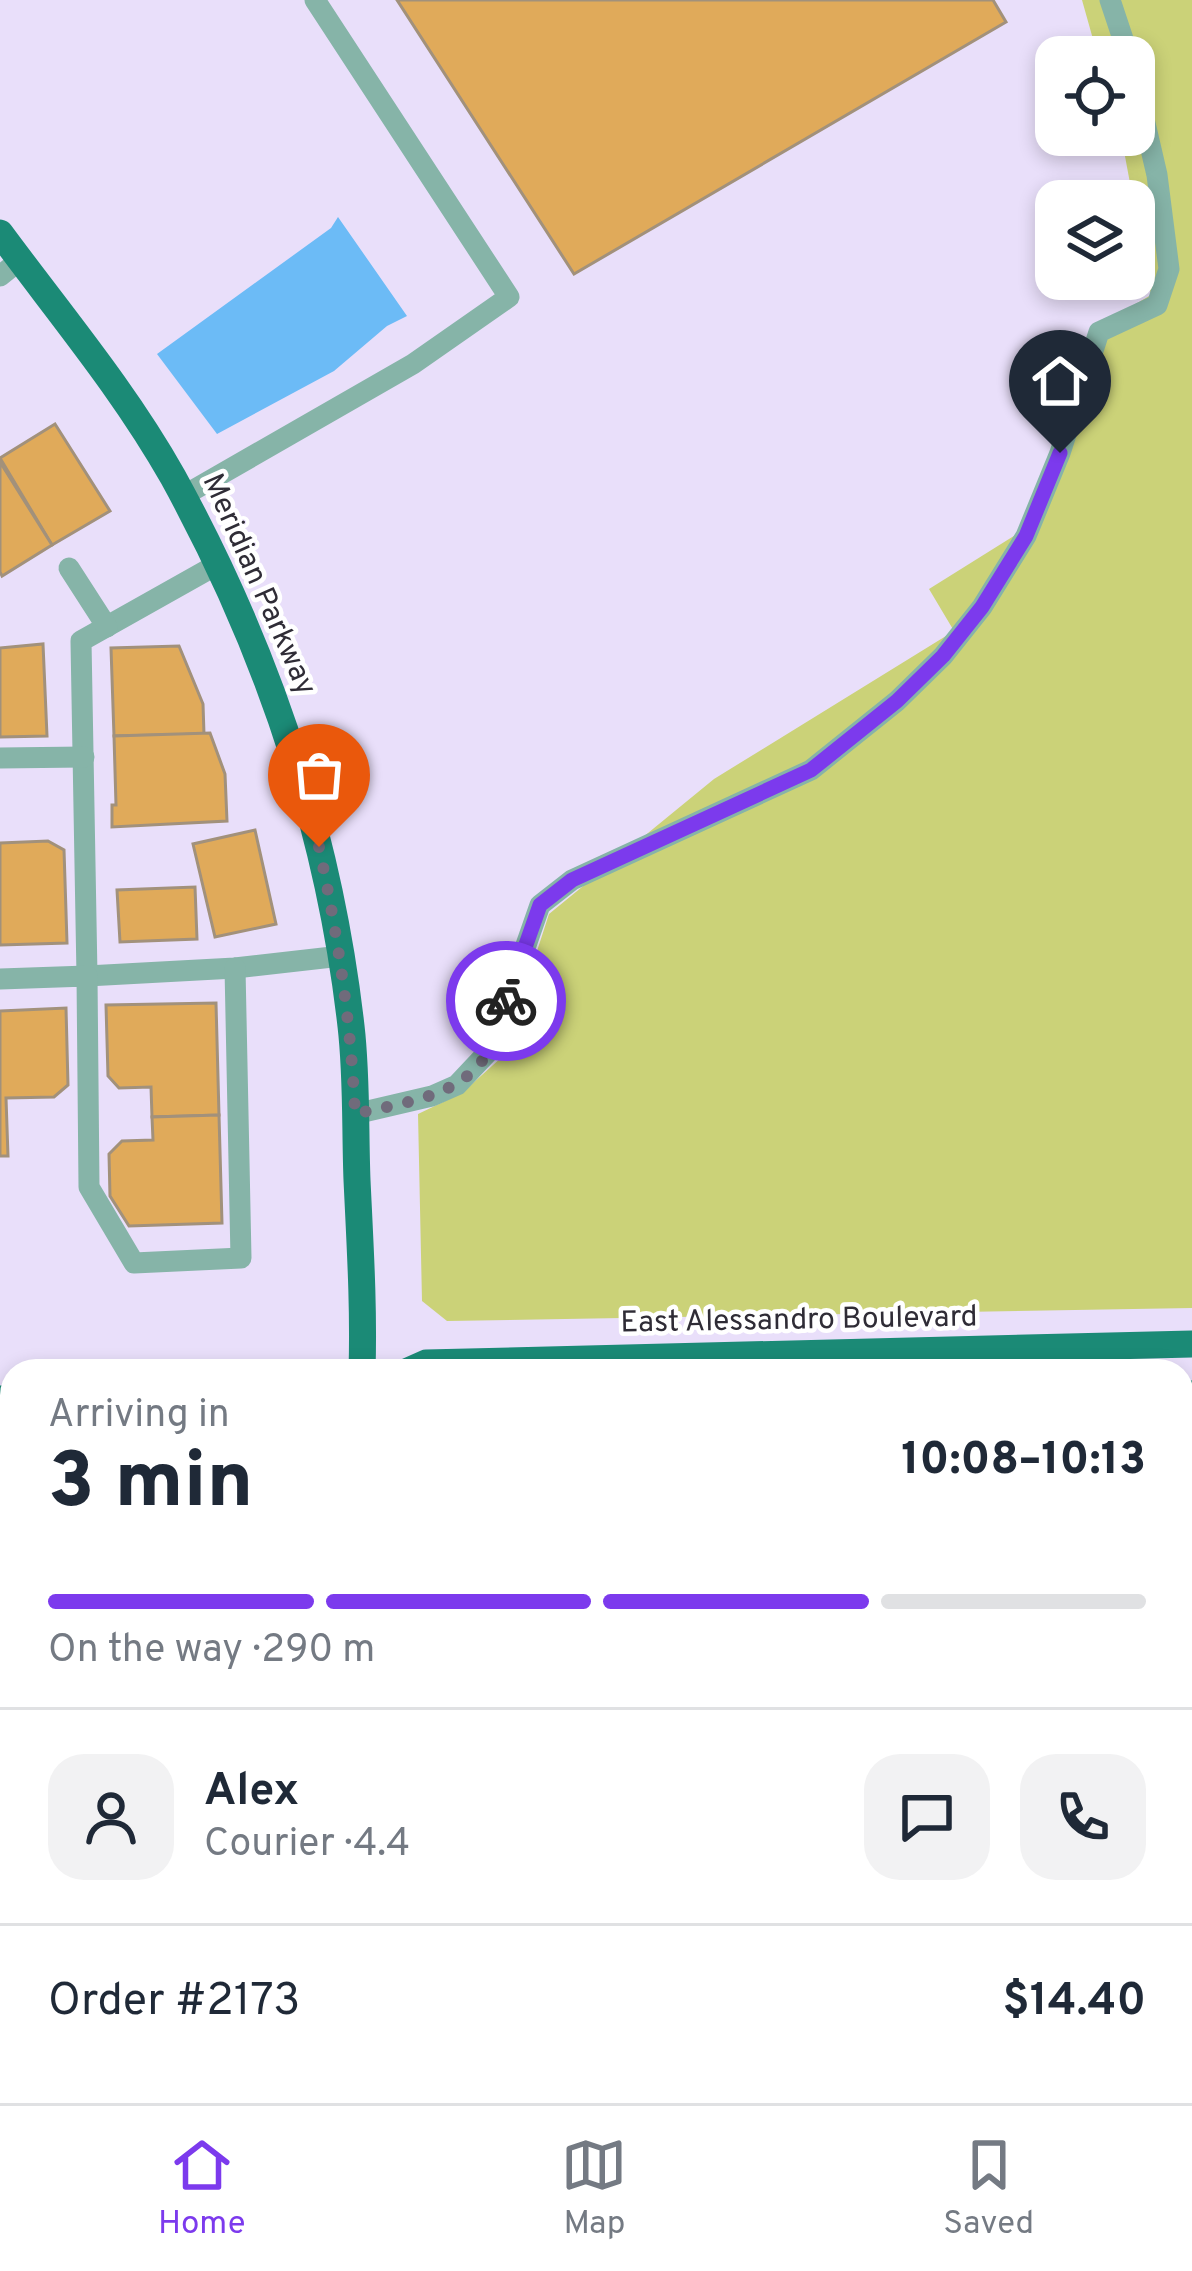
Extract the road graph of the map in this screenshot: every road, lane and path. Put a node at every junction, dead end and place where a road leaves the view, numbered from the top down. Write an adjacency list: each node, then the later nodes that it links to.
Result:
1 (314, 0): 7 (street)
2 (1110, 0): 3 (street)
3 (1123, 36)
4 (1153, 156): 17 (street)
5 (0, 233): 6 (main road, Meridian Parkway)
6 (10, 268): 7 (main road, Meridian Parkway)
7 (182, 496): 8 (main road, Meridian Parkway)
8 (218, 564): 10 (street); 13 (main road, Meridian Parkway)
9 (69, 568): 10 (street)
10 (107, 627): 11 (street)
11 (84, 757): 12 (street); 15 (street)
12 (0, 758)
13 (341, 956): 14 (street); 17 (main road, Meridian Parkway)
14 (235, 968): 15 (street); 15 (street)
15 (87, 976): 16 (street)
16 (0, 979)
17 (355, 1114): 19 (main road, Meridian Parkway)
18 (1192, 1344): 20 (main road, East Alessandro Boulevard)
19 (362, 1359)
20 (588, 1359)

